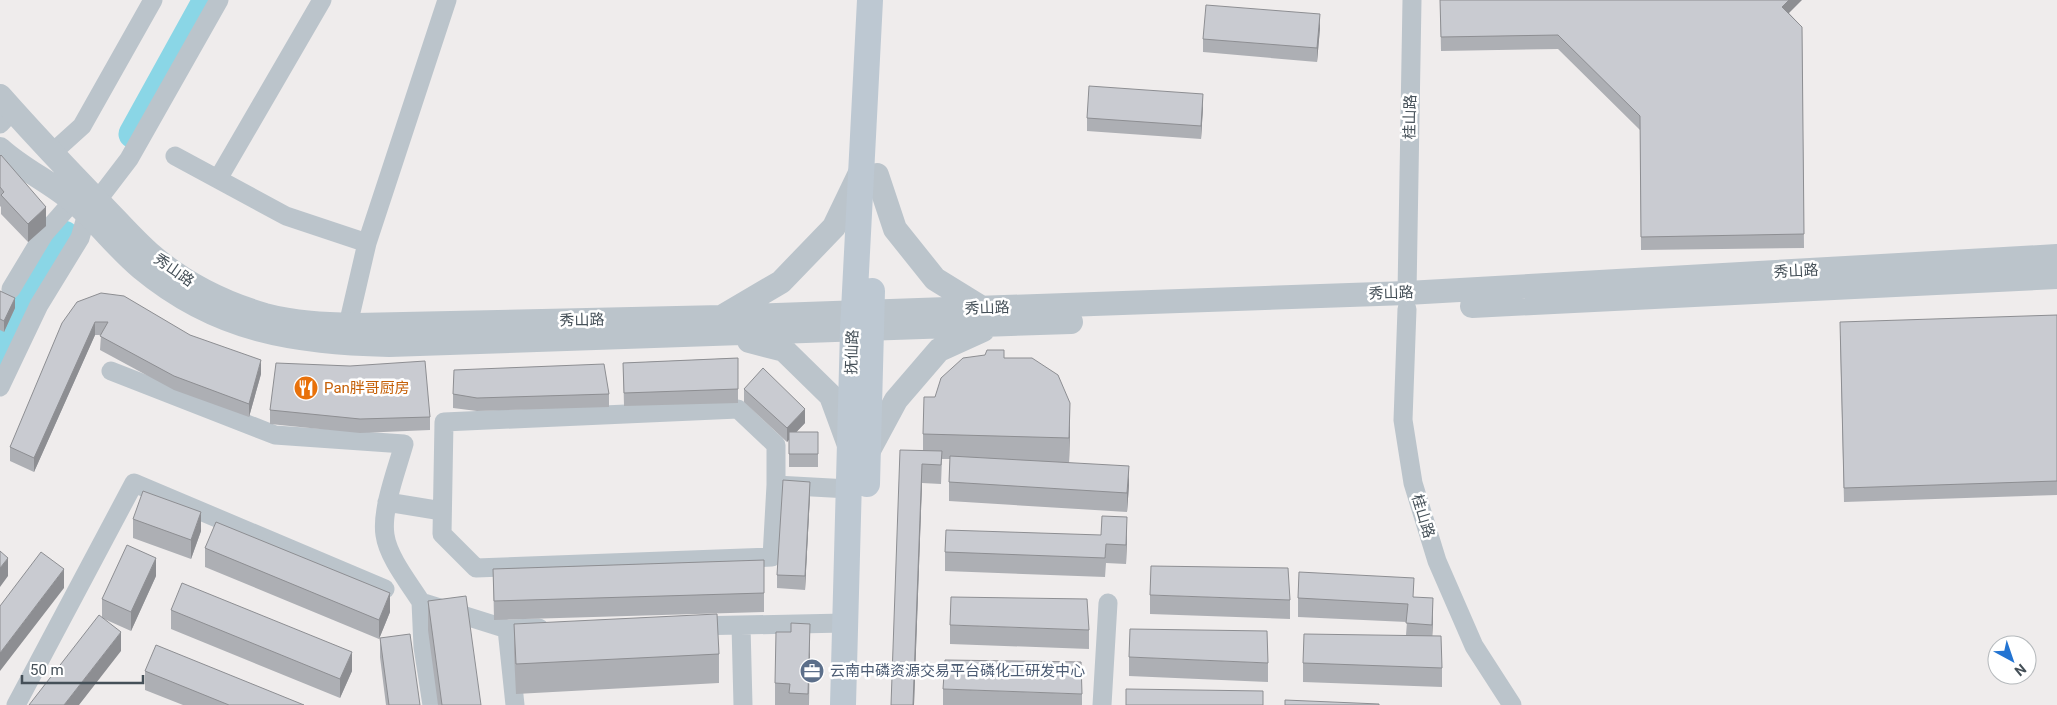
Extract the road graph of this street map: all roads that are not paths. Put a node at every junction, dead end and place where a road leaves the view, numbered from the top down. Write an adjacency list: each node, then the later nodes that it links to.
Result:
1 (153, 0): 10 (street)
2 (219, 0): 14 (street)
3 (322, 0): 13 (street)
4 (447, 0): 15 (street)
5 (870, 0): 12 (main road, 抚仙路)
6 (886, 0): 12 (main road, 抚仙路)
7 (1412, 0): 19 (street, 桂山路)
8 (4, 110): 10 (street, 秀山路)
9 (0, 149): 14 (street)
10 (51, 154): 14 (street, 秀山路)
11 (175, 156): 13 (street)
12 (869, 173): 20 (street); 21 (main road, 抚仙路); 23 (street)
13 (218, 179): 15 (street)
14 (86, 206): 18 (street); 22 (street, 秀山路); 23 (street, 秀山路); 25 (street)
15 (368, 242): 22 (street)
16 (2057, 256): 19 (street, 秀山路)
17 (2057, 277): 19 (street, 秀山路)
18 (11, 289)
19 (1407, 301): 20 (street, 秀山路); 46 (street, 桂山路)
20 (988, 316): 21 (street, 秀山路); 26 (street)
21 (862, 321): 23 (street, 秀山路); 26 (main road, 抚仙路)
22 (348, 325): 23 (street, 秀山路)
23 (724, 326): 26 (street)
24 (111, 371): 29 (street)
25 (0, 387)
26 (859, 449): 28 (main road, 抚仙路); 44 (main road, 抚仙路)
27 (776, 485): 28 (street); 30 (street); 30 (street)
28 (849, 489): 34 (main road, 抚仙路)
29 (387, 502): 30 (street); 32 (street)
30 (442, 511)
31 (385, 589): 39 (street)
32 (421, 602): 37 (street); 40 (street)
33 (1108, 603): 45 (street)
34 (845, 623): 35 (street); 43 (main road, 抚仙路)
35 (741, 625): 36 (street); 42 (street)
36 (673, 626)
37 (507, 628): 38 (street); 41 (street)
38 (555, 628)
39 (16, 705)
40 (432, 705)
41 (515, 705)
42 (743, 705)
43 (843, 705)
44 (861, 705)
45 (1102, 705)
46 (1512, 705)

